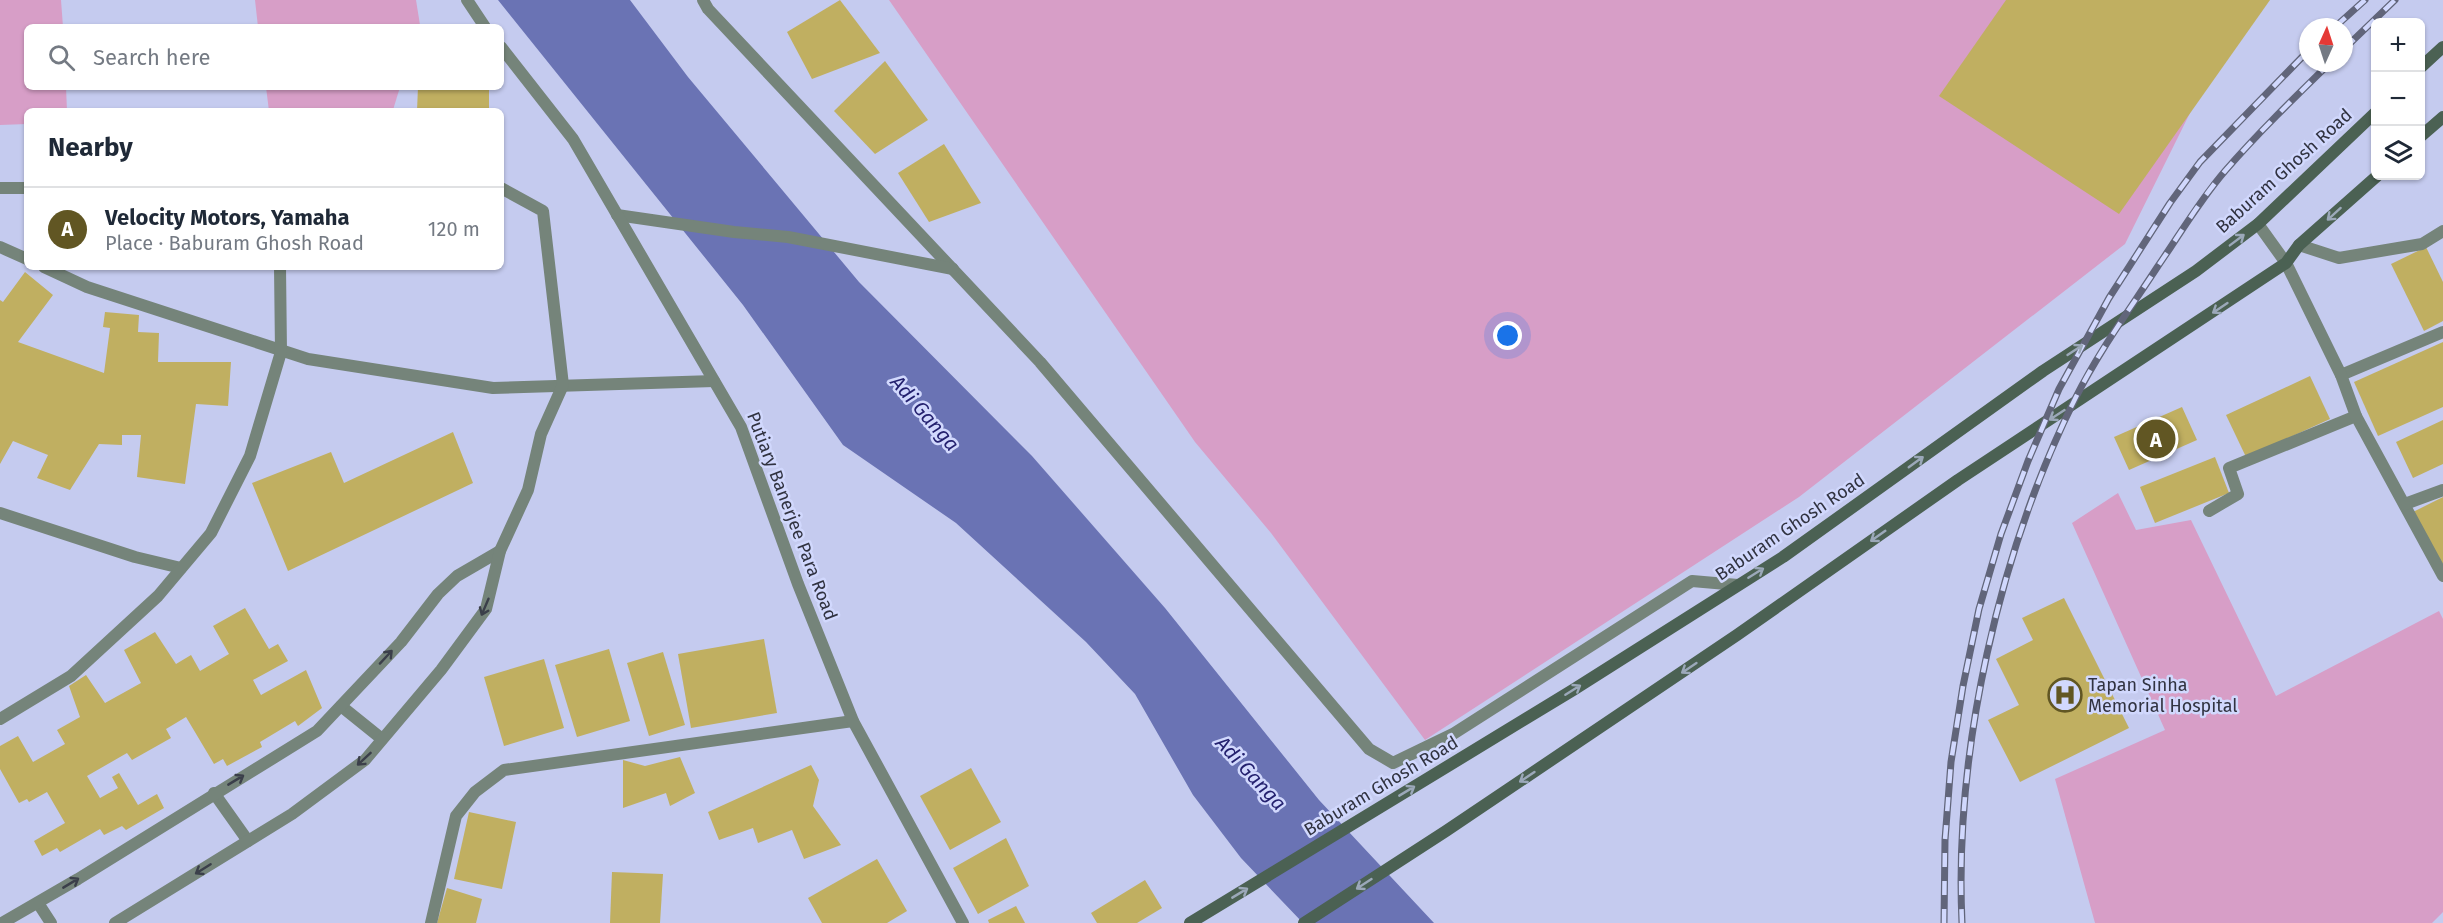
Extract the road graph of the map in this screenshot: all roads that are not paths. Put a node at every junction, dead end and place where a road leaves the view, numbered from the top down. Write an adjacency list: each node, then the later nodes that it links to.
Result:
1 (467, 0): 3 (street)
2 (703, 0): 21 (street)
3 (483, 24)
4 (2443, 47): 6 (main road)
5 (504, 51): 14 (street, Putiary Banerjee Para Road)
6 (2425, 64)
7 (2371, 117): 15 (main road, Baburam Ghosh Road)
8 (2443, 117): 9 (main road)
9 (2425, 133)
10 (2373, 180): 17 (main road, one-way to 17)
11 (0, 188): 12 (street)
12 (24, 188)
13 (504, 190): 28 (street)
14 (617, 214): 21 (street); 27 (street, Putiary Banerjee Para Road)
15 (2259, 224): 20 (street); 37 (main road, Baburam Ghosh Road, one-way to 15)
16 (2443, 231): 17 (street)
17 (2300, 245): 20 (main road)
18 (0, 247): 19 (street)
19 (24, 258)
20 (2286, 263): 26 (street); 51 (main road, one-way to 51)
21 (952, 269): 37 (street)
22 (50, 270): 25 (street)
23 (280, 270): 25 (street)
24 (2443, 332): 26 (street)
25 (281, 352): 28 (street); 35 (street)
26 (2341, 375): 29 (street)
27 (714, 381): 28 (street); 40 (street, Putiary Banerjee Para Road)
28 (563, 385): 34 (street)
29 (2356, 416): 31 (street); 32 (street)
30 (2443, 490): 31 (street)
31 (2405, 504): 36 (street)
32 (2209, 510)
33 (0, 513): 35 (street)
34 (500, 551): 38 (street, one-way to 34); 41 (street, one-way to 41)
35 (181, 568): 39 (street)
36 (2443, 576)
37 (1738, 585): 50 (main road, Baburam Ghosh Road, one-way to 37)
38 (341, 706): 41 (street); 42 (street, one-way to 38)
39 (0, 719)
40 (854, 721): 48 (street); 49 (street, Putiary Banerjee Para Road)
41 (382, 739): 43 (street, one-way to 43)
42 (214, 793): 43 (street); 44 (street, one-way to 42)
43 (248, 841): 47 (street, one-way to 47)
44 (38, 903): 45 (street); 46 (street)
45 (2, 923)
46 (51, 923)
47 (114, 923)
48 (431, 923)
49 (963, 923)
50 (1190, 923)
51 (1304, 923)

